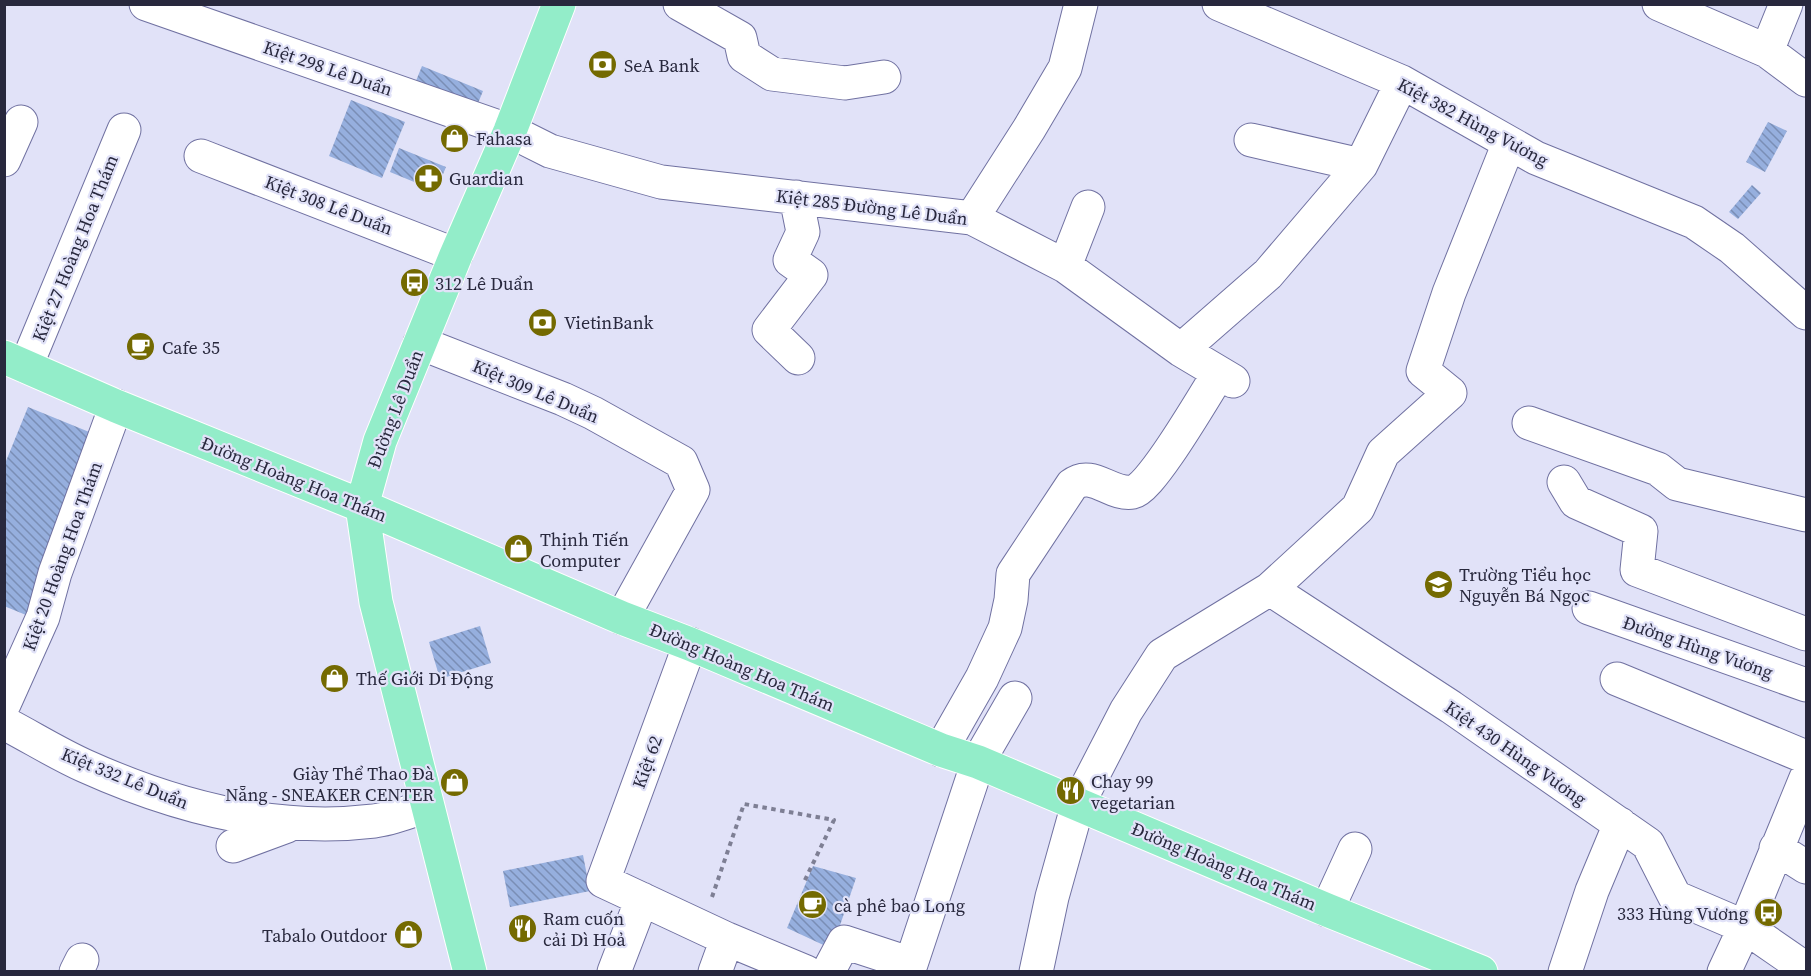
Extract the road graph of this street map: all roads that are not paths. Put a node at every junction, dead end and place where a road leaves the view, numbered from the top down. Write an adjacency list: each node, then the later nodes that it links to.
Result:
1 (146, 4): 14 (street, Kiệt 298 Lê Duẩn)
2 (559, 4): 14 (main road, Đường Lê Duẩn)
3 (680, 4): 9 (street)
4 (1081, 4): 22 (street)
5 (1219, 4): 11 (street, Kiệt 382 Hùng Vương)
6 (1659, 4): 8 (street)
7 (1786, 4): 8 (street)
8 (1767, 51): 10 (street)
9 (884, 77)
10 (1806, 80)
11 (1402, 82): 16 (street, Kiệt 382 Hùng Vương); 19 (street)
12 (21, 123): 18 (street)
13 (124, 130): 29 (street, Kiệt 27 Hoàng Hoa Thám)
14 (510, 131): 20 (street, Kiệt 285 Đường Lê Duẩn); 23 (main road, Đường Lê Duẩn)
15 (1251, 140): 19 (street)
16 (1509, 143): 25 (street, Kiệt 382 Hùng Vương); 35 (street)
17 (201, 156): 23 (street, Kiệt 308 Lê Duẩn)
18 (4, 160)
19 (1361, 165): 27 (street)
20 (796, 197): 22 (street, Kiệt 285 Đường Lê Duẩn); 28 (street)
21 (1088, 207): 24 (street)
22 (972, 218): 24 (street, Kiệt 285 Đường Lê Duẩn)
23 (456, 255): 26 (main road, Đường Lê Duẩn)
24 (1065, 266): 27 (street, Kiệt 285 Đường Lê Duẩn)
25 (1806, 313)
26 (420, 343): 33 (main road, Đường Lê Duẩn); 37 (street, Kiệt 309 Lê Duẩn)
27 (1181, 350): 45 (street, Kiệt 285 Đường Lê Duẩn)
28 (798, 358)
29 (15, 362): 30 (main road, Đường Hoàng Hoa Thám)
30 (116, 406): 33 (main road, Đường Hoàng Hoa Thám); 43 (street, Kiệt 20 Hoàng Hoa Thám)
31 (1529, 423): 34 (street)
32 (1564, 482): 38 (street)
33 (362, 506): 37 (main road, Đường Hoàng Hoa Thám); 50 (main road, Đường Lê Duẩn)
34 (1806, 515)
35 (1270, 589): 49 (street); 52 (street, Kiệt 430 Hùng Vương)
36 (1589, 608): 41 (street, Đường Hùng Vương)
37 (622, 618): 39 (main road, Đường Hoàng Hoa Thám)
38 (1806, 634)
39 (690, 644): 45 (main road, Đường Hoàng Hoa Thám); 57 (street, Kiệt 62)
40 (1617, 679): 46 (street)
41 (1806, 685)
42 (1015, 698): 47 (street)
43 (4, 704)
44 (4, 723): 51 (street, Kiệt 332 Lê Duẩn)
45 (940, 750): 47 (main road, Đường Hoàng Hoa Thám)
46 (1806, 758)
47 (978, 762): 49 (main road, Đường Hoàng Hoa Thám); 66 (street)
48 (1803, 795): 54 (street)
49 (1078, 804): 58 (main road, Đường Hoàng Hoa Thám); 67 (street)
50 (427, 806): 51 (street, Kiệt 332 Lê Duẩn); 62 (main road, Đường Lê Duẩn)
51 (295, 824): 53 (street)
52 (1620, 824): 59 (street, Kiệt 430 Hùng Vương); 69 (street)
53 (233, 846)
54 (1776, 848): 56 (street); 59 (street)
55 (1355, 849): 58 (street)
56 (1806, 867)
57 (642, 899): 60 (street); 63 (street)
58 (1327, 910): 68 (main road, Đường Hoàng Hoa Thám)
59 (1745, 927): 61 (street, Kiệt 430 Hùng Vương); 70 (street)
60 (727, 939): 64 (street); 65 (street)
61 (1806, 969)
62 (470, 972)
63 (614, 972)
64 (715, 972)
65 (806, 972)
66 (828, 972)
67 (1036, 972)
68 (1481, 972)
69 (1564, 972)
70 (1724, 972)

